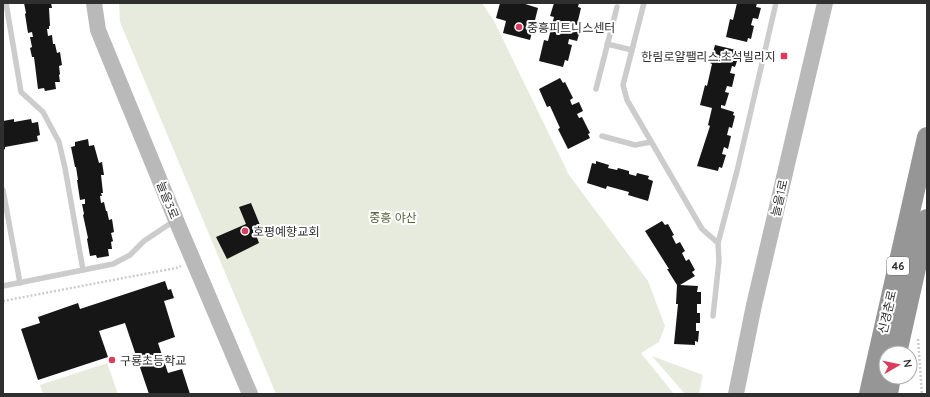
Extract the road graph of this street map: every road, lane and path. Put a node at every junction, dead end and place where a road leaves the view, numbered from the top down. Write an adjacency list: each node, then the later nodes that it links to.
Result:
1 (6, 3): 18 (lane)
2 (94, 3): 15 (street, 늘을3로)
3 (644, 3): 8 (lane)
4 (776, 3): 16 (lane)
5 (825, 3): 26 (street, 늘을1로)
6 (617, 7): 7 (lane)
7 (607, 44): 8 (lane); 9 (lane)
8 (632, 50): 12 (lane)
9 (596, 89)
10 (602, 136): 12 (lane)
11 (927, 137): 27 (highway, 신경춘로 / 46)
12 (651, 142): 16 (lane)
13 (3, 190): 19 (lane)
14 (927, 219): 23 (highway, 신경춘로 / 46)
15 (176, 220): 17 (street, 늘을3로); 18 (lane)
16 (718, 243): 22 (lane)
17 (193, 261): 21 (path); 25 (street, 늘을3로)
18 (83, 270): 19 (lane)
19 (20, 282): 20 (lane)
20 (3, 286)
21 (3, 301)
22 (713, 316)
23 (899, 345)
24 (921, 372): 28 (path)
25 (250, 394)
26 (736, 394)
27 (869, 394)
28 (922, 394)

